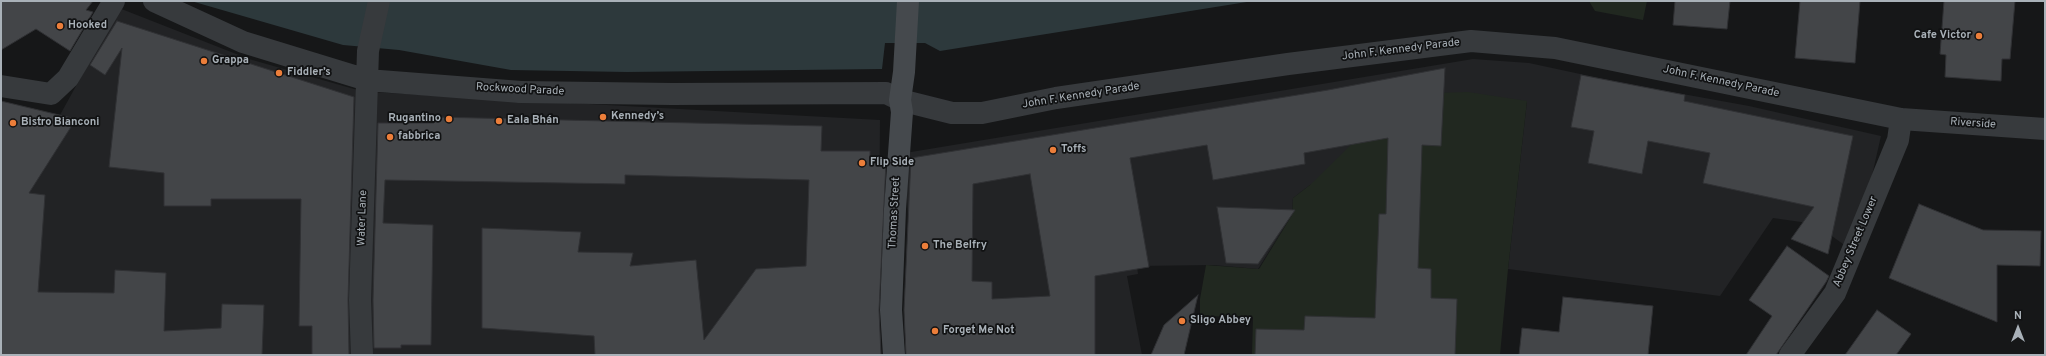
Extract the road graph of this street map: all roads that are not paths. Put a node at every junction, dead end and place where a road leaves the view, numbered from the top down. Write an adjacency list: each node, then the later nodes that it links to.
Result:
1 (114, 1): 6 (street)
2 (154, 1): 5 (street, Rockwood Parade)
3 (378, 1): 5 (street, Water Lane)
4 (908, 1): 7 (main road, Thomas Street)
5 (367, 80): 7 (street, Rockwood Parade); 10 (street, Water Lane)
6 (1, 86)
7 (900, 100): 8 (street, John F. Kennedy Parade); 11 (main road, Thomas Street)
8 (1901, 119): 9 (street, Riverside); 12 (street, Abbey Street Lower)
9 (2045, 129)
10 (362, 355)
11 (894, 355)
12 (1790, 355)

